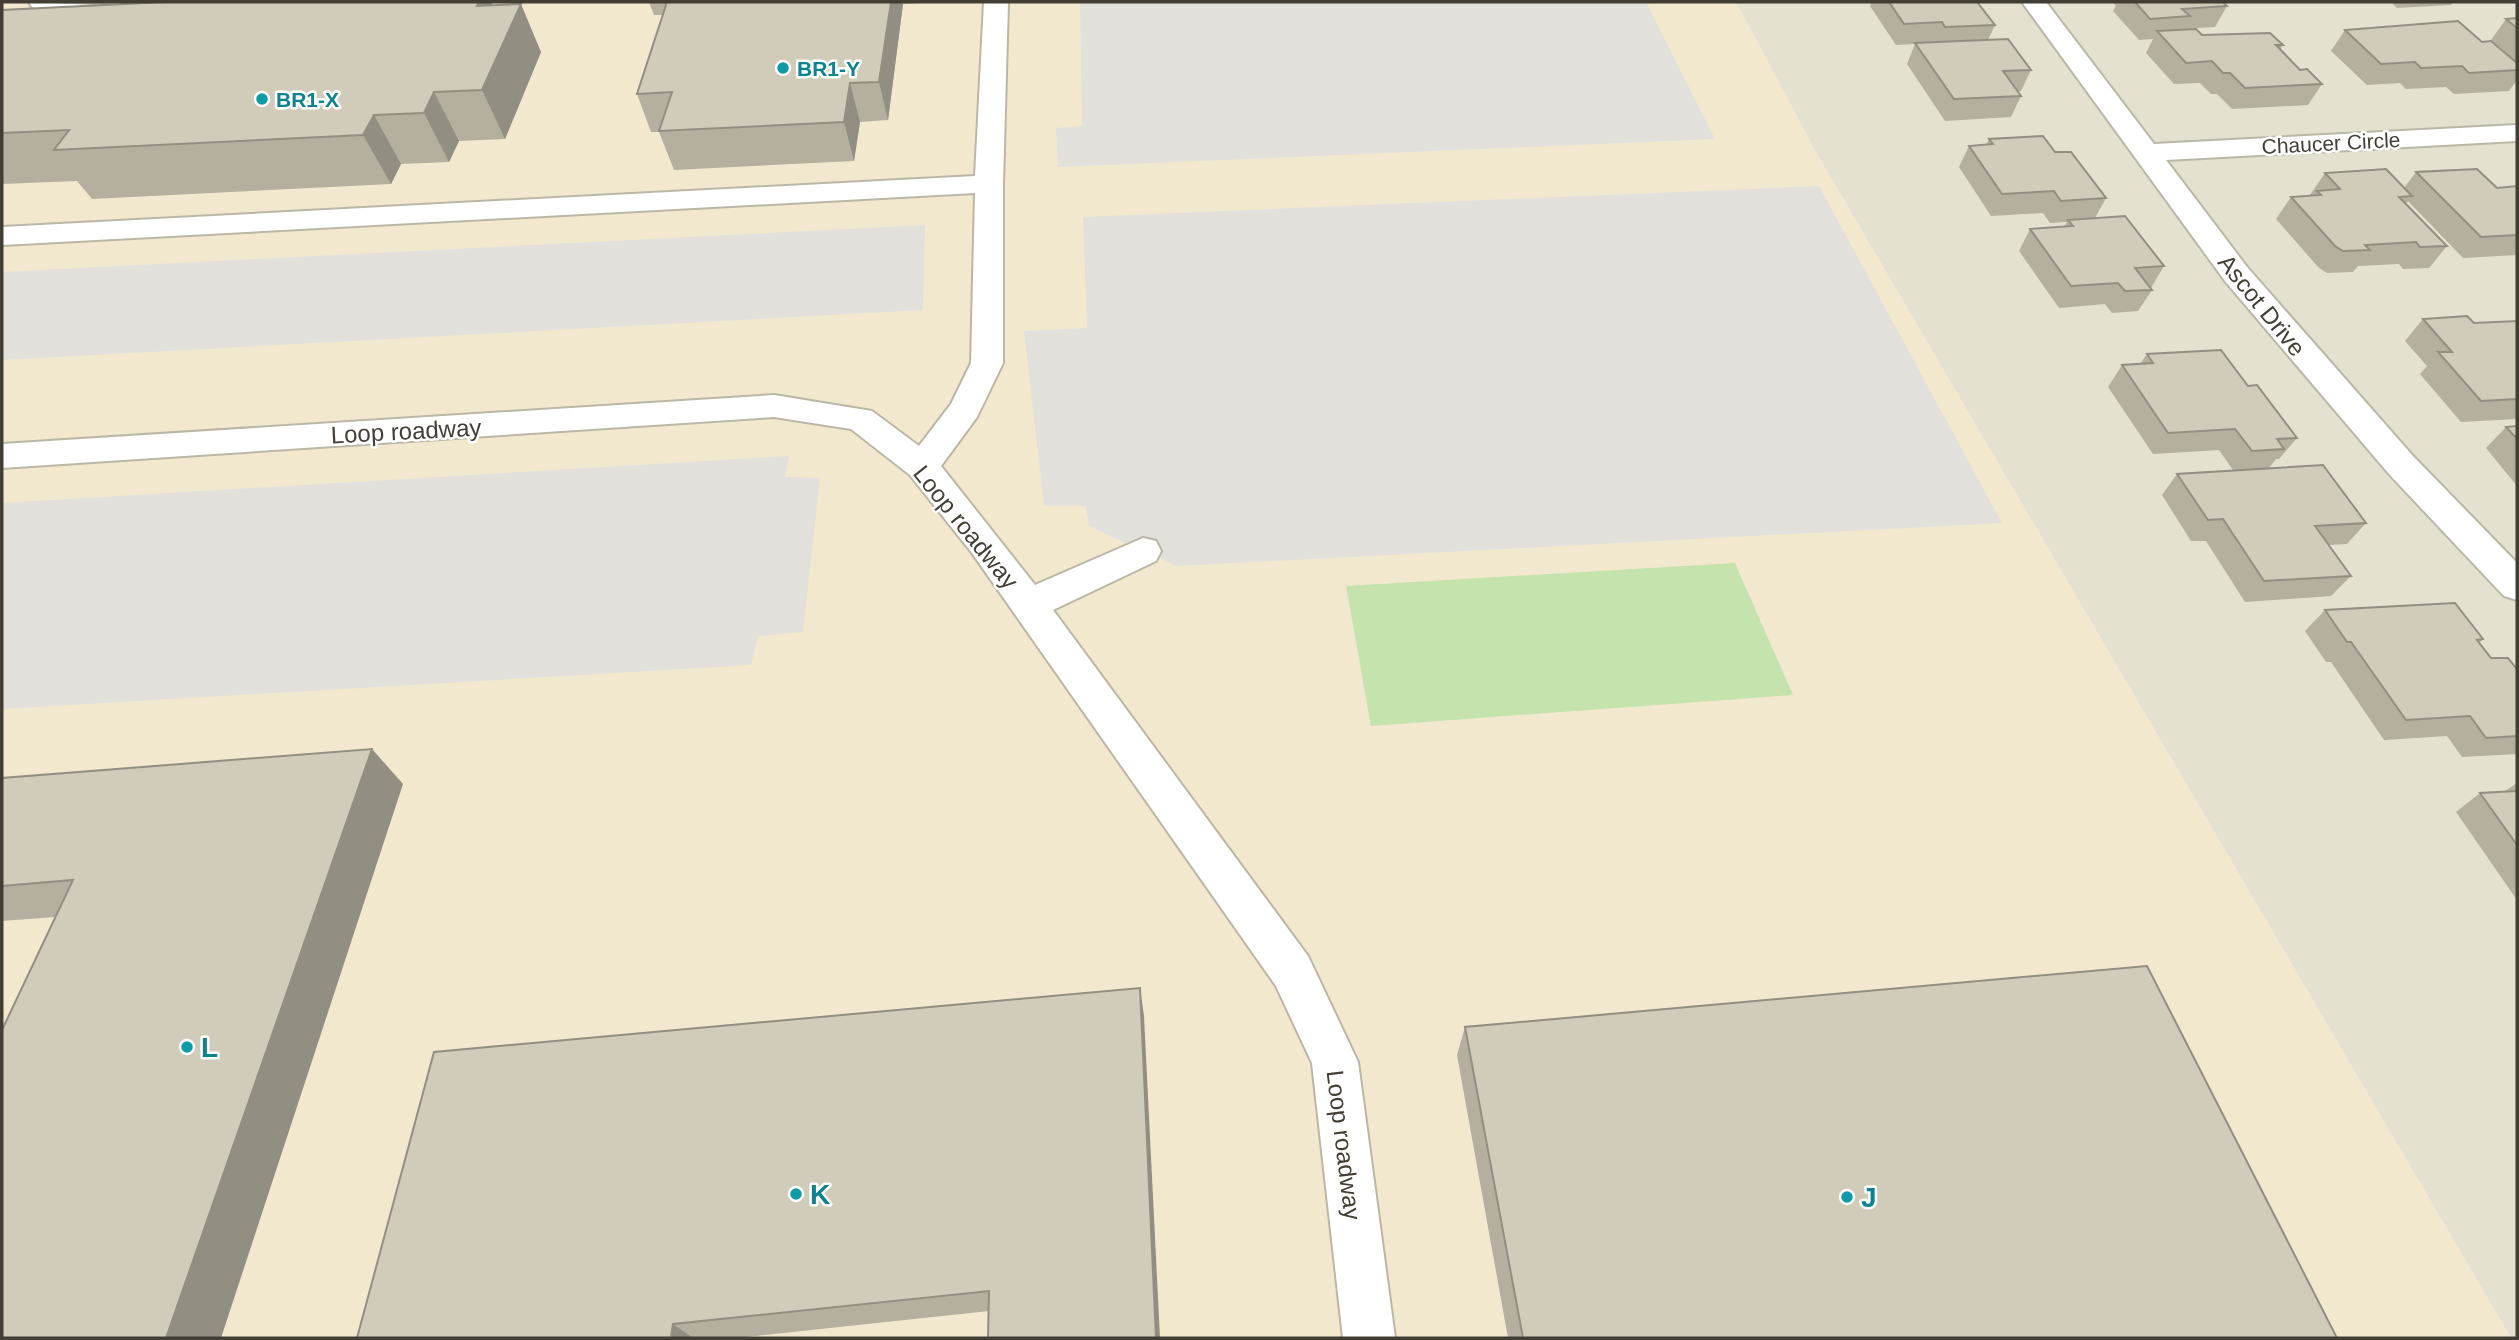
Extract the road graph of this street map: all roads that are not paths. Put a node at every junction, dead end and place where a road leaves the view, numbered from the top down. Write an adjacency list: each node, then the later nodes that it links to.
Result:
1 (41, 2): 2 (street)
2 (152, 2)
3 (996, 2): 7 (street)
4 (2034, 2): 6 (street, Ascot Drive)
5 (2517, 133): 6 (street, Chaucer Circle)
6 (2144, 153): 12 (street, Ascot Drive)
7 (989, 184): 8 (street); 10 (street)
8 (2, 236)
9 (2, 456): 10 (street, Loop roadway)
10 (922, 466): 13 (street, Loop roadway)
11 (1143, 551): 13 (street)
12 (2517, 586)
13 (1028, 605): 14 (street, Loop roadway)
14 (1369, 1338)

